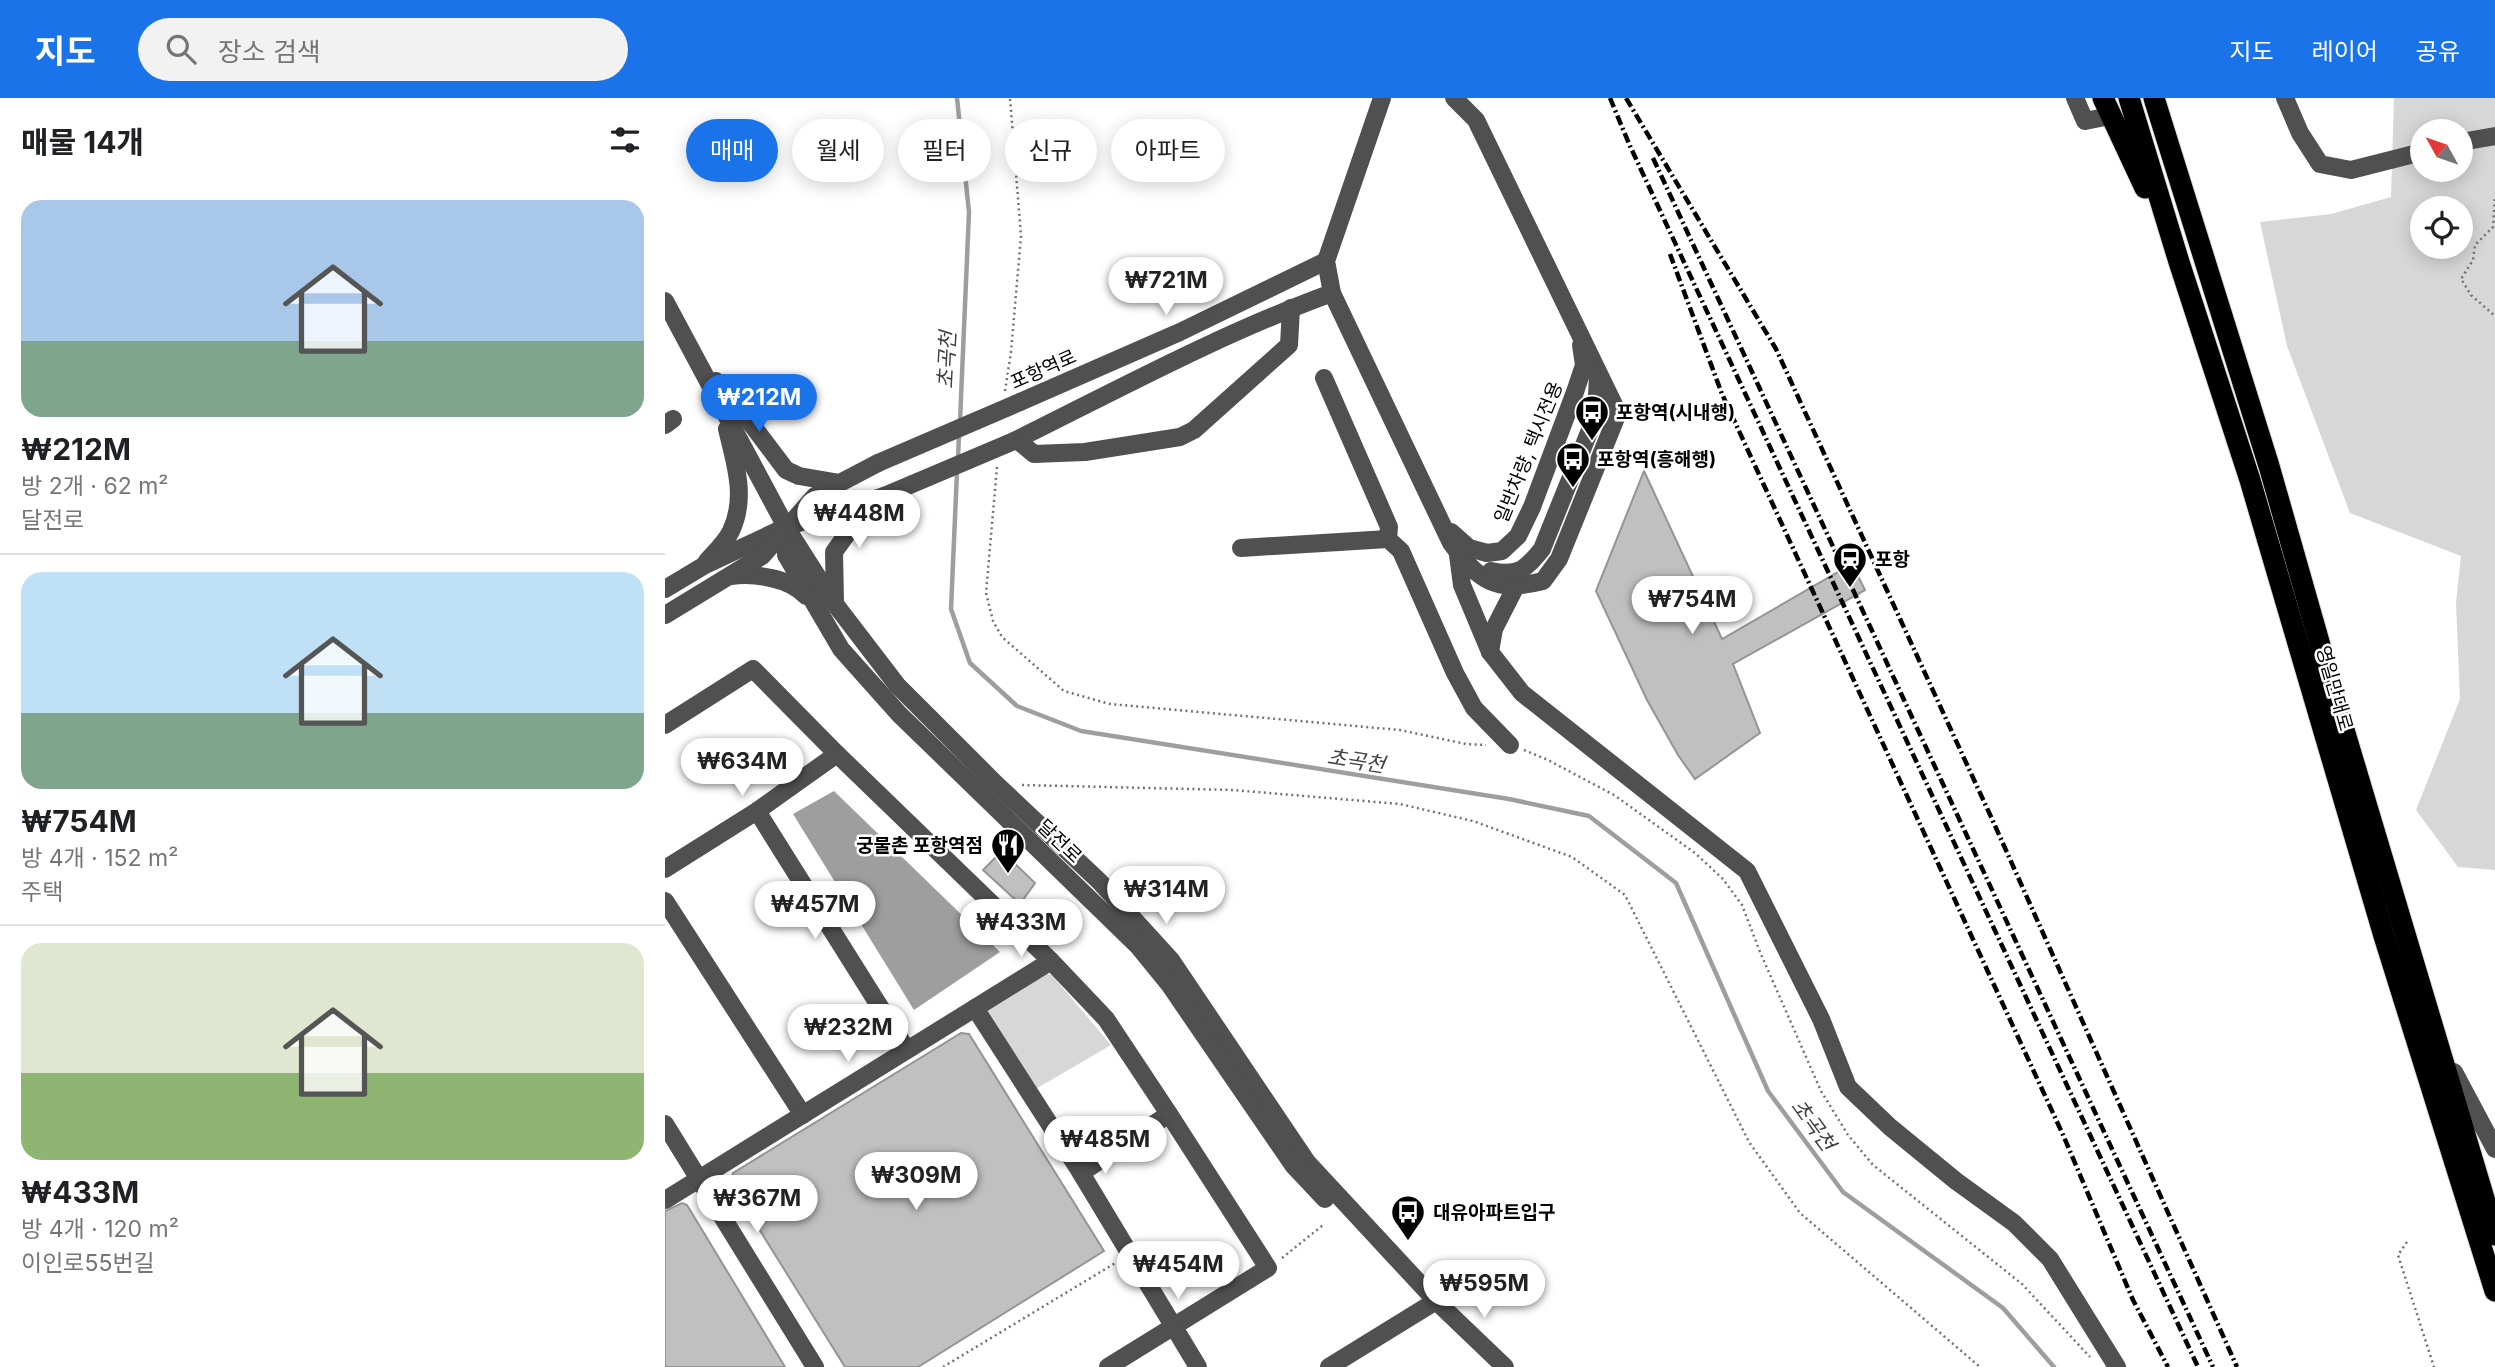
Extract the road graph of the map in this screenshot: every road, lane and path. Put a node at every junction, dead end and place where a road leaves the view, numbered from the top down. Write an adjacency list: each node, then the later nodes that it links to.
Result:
1 (1010, 98): 25 (path)
2 (1382, 98): 15 (street)
3 (1454, 98): 21 (street)
4 (2075, 98): 9 (street)
5 (2129, 98): 16 (highway, 영일만대로)
6 (2154, 98): 13 (highway, 영일만대로)
7 (2171, 98): 13 (highway)
8 (2285, 98): 12 (street)
9 (2104, 107): 16 (highway)
10 (2495, 136): 11 (street)
11 (2473, 140)
12 (2410, 155)
13 (2180, 183): 52 (highway, 영일만대로)
14 (2495, 199): 20 (path)
15 (1326, 261): 17 (street); 25 (street, 포항역로)
16 (2179, 262): 66 (highway, 영일만대로)
17 (1332, 293): 19 (street, 포항역로); 31 (street)
18 (665, 301): 22 (street, 달전로)
19 (1291, 308): 27 (street, 포항역로); 27 (street)
20 (2495, 316)
21 (1579, 334): 23 (street); 31 (street, 일반차량, 택시전용)
22 (697, 360): 26 (street, 달전로); 29 (street)
23 (1598, 371): 35 (street); 38 (street)
24 (1324, 378): 33 (street)
25 (1012, 400): 29 (street, 포항역로, bridge)
26 (720, 402): 32 (street, 달전로); 36 (street)
27 (1015, 440): 30 (street, 포항역로, bridge)
28 (997, 462): 44 (path)
29 (839, 483): 32 (street, 포항역로)
30 (884, 496): 32 (street, 포항역로); 40 (street)
31 (1441, 523): 35 (street)
32 (786, 527): 36 (street, 포항역로); 37 (street, 포항역로); 40 (street, 달전로)
33 (1388, 539): 34 (street); 44 (street)
34 (1241, 548)
35 (1460, 555): 38 (street); 42 (street)
36 (705, 565): 39 (street, 포항역로)
37 (728, 576): 40 (street); 41 (street, 포항역로)
38 (1516, 586): 42 (street)
39 (665, 589)
40 (826, 607): 46 (street, 달전로); 67 (street, 달전로)
41 (665, 615)
42 (1490, 652): 76 (street)
43 (665, 725): 45 (street)
44 (1510, 745)
45 (837, 754): 47 (street); 50 (street)
46 (996, 784): 67 (street, 달전로); 75 (path)
47 (757, 811): 48 (street); 53 (street)
48 (665, 869)
49 (665, 901): 55 (street)
50 (1051, 961): 51 (street); 54 (street)
51 (975, 1008): 53 (street); 58 (street)
52 (2433, 1026): 57 (street); 62 (highway, 영일만대로)
53 (907, 1050): 55 (street)
54 (1169, 1114): 58 (street); 65 (street)
55 (803, 1115): 59 (street)
56 (665, 1124): 59 (street)
57 (2495, 1149)
58 (1081, 1173): 68 (street)
59 (700, 1179): 60 (street); 69 (street)
60 (665, 1200)
61 (1323, 1225): 65 (path)
62 (2495, 1235)
63 (2407, 1242): 77 (path)
64 (1119, 1261): 70 (path)
65 (1268, 1269): 68 (street)
66 (2495, 1291)
67 (1436, 1301): 73 (street); 74 (street, 달전로)
68 (1173, 1327): 71 (street); 72 (street)
69 (815, 1367)
70 (943, 1367)
71 (1108, 1367)
72 (1198, 1367)
73 (1329, 1367)
74 (1505, 1367)
75 (1980, 1367)
76 (2117, 1367)
77 (2434, 1367)

